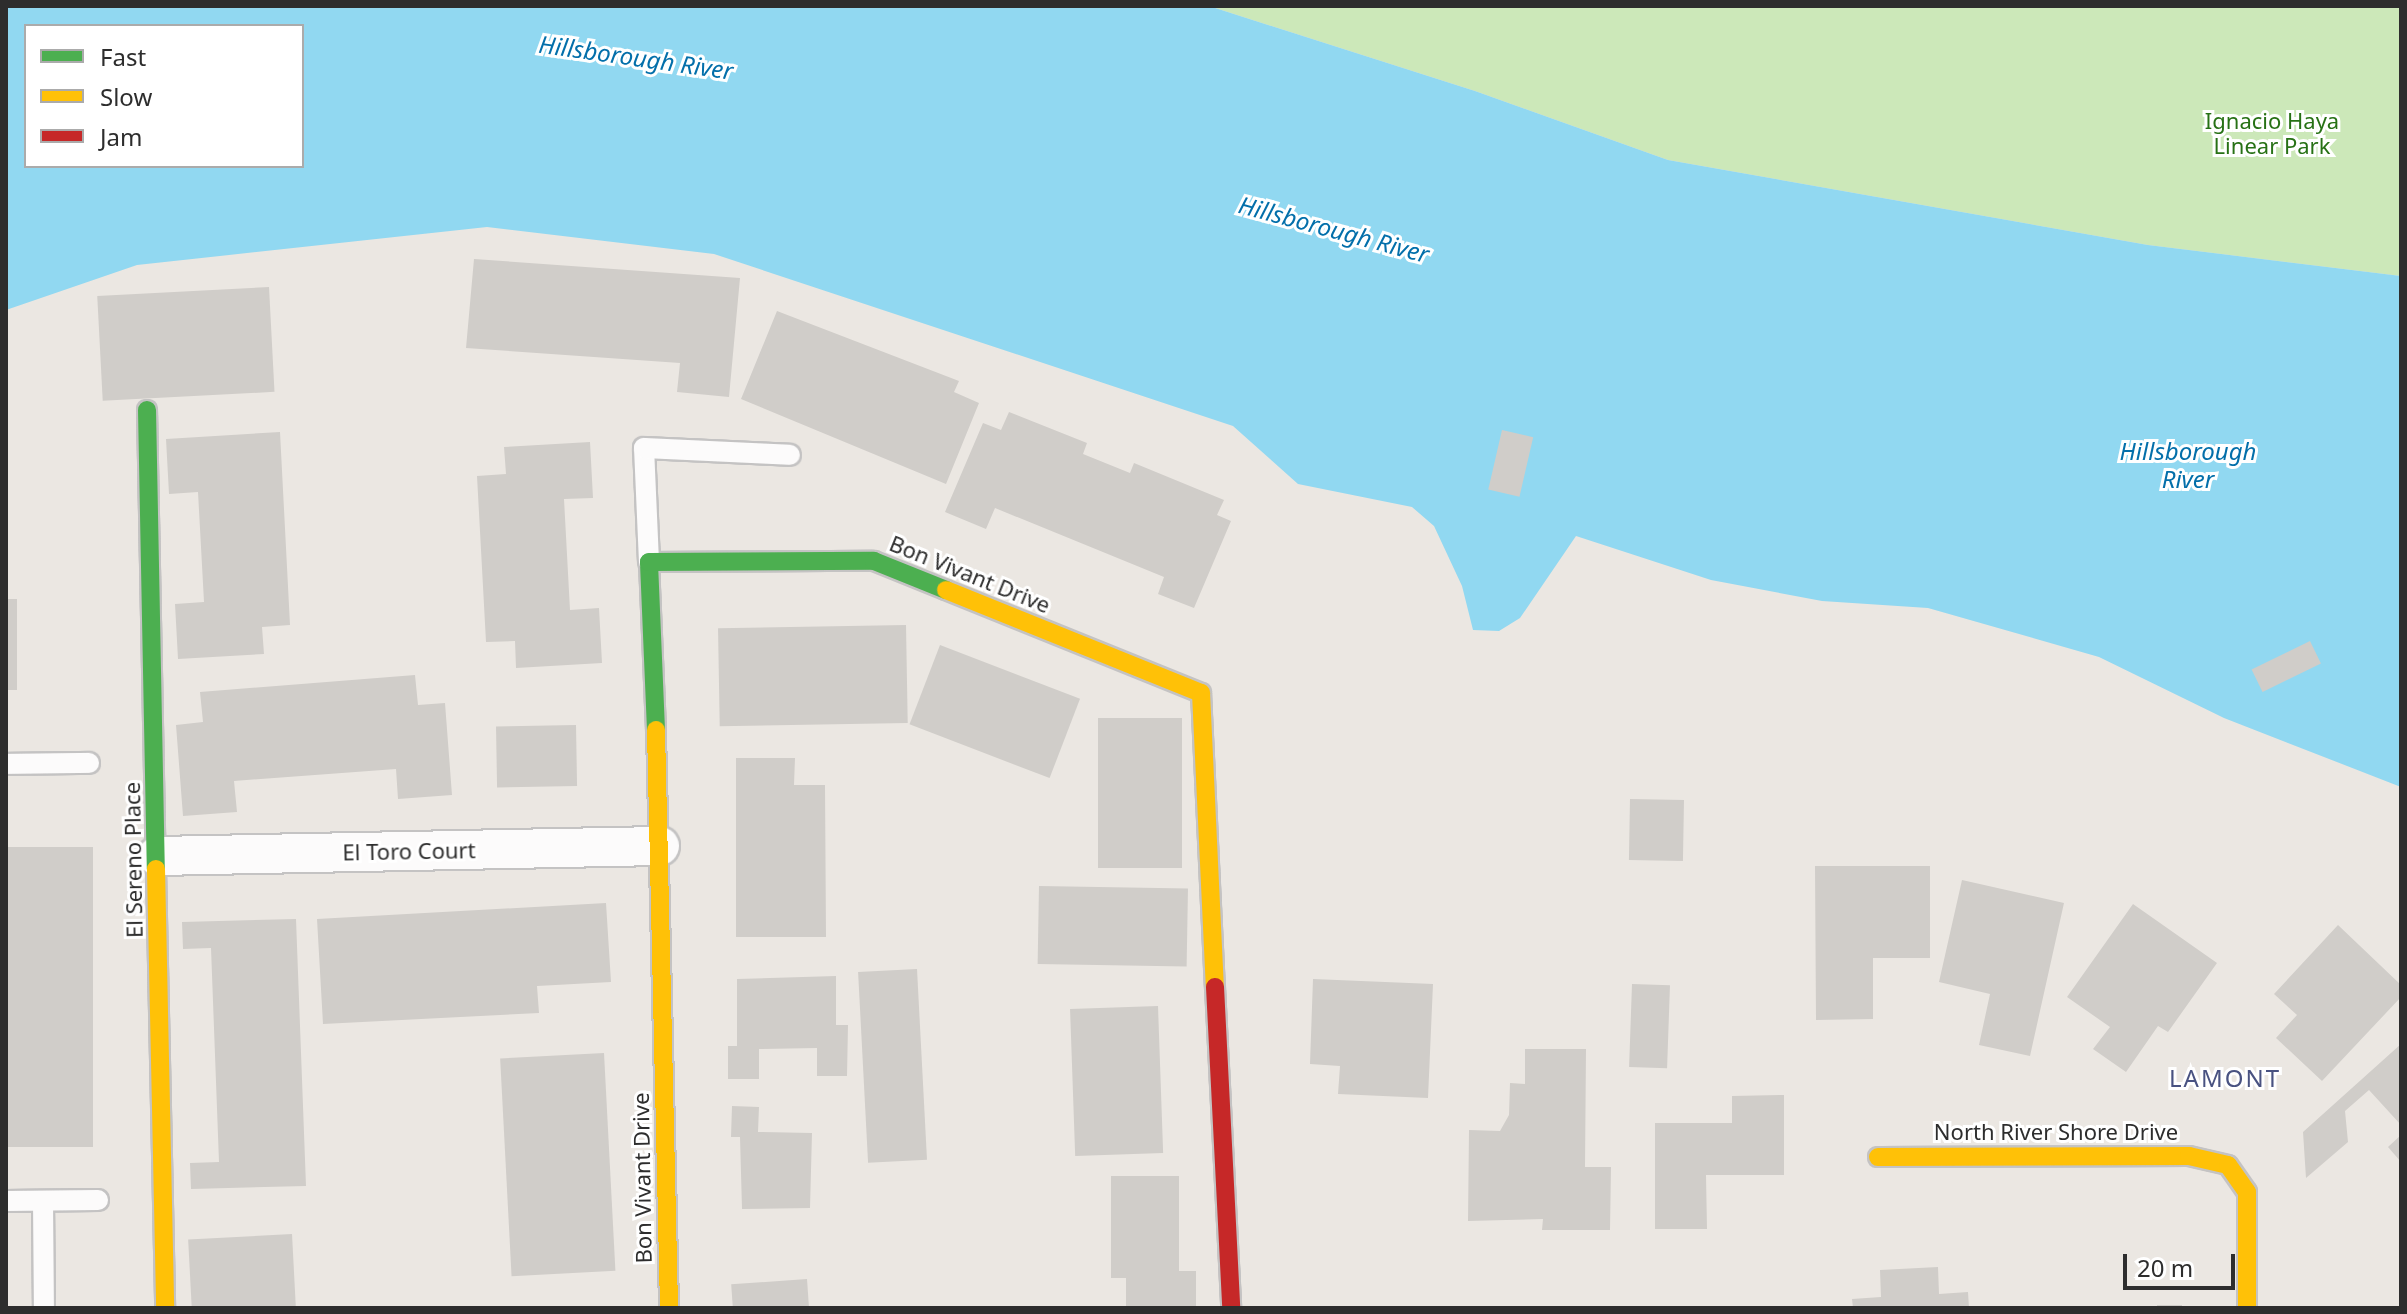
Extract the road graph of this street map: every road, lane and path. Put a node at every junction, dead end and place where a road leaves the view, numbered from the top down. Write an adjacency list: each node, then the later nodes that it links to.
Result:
1 (147, 410): 7 (street, El Sereno Place)
2 (790, 455): 3 (lane)
3 (649, 562): 6 (street, Bon Vivant Drive); 15 (street, Bon Vivant Drive)
4 (89, 763): 5 (lane)
5 (6, 764)
6 (660, 846): 7 (street, El Toro Court); 14 (street, Bon Vivant Drive)
7 (157, 856): 13 (street, El Sereno Place)
8 (1878, 1157): 16 (street, North River Shore Drive)
9 (98, 1200): 11 (lane)
10 (6, 1201): 11 (lane)
11 (43, 1201): 12 (lane)
12 (44, 1308)
13 (165, 1308)
14 (669, 1308)
15 (1231, 1308)
16 (2247, 1308)

